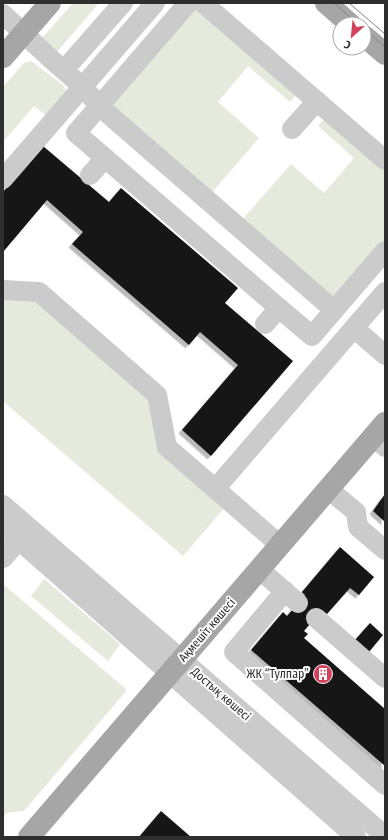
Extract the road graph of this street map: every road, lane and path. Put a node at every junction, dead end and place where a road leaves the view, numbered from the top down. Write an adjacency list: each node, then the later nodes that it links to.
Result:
1 (50, 3): 9 (main road)
2 (123, 3): 13 (street)
3 (155, 3): 14 (street)
4 (188, 3): 16 (street)
5 (203, 3): 15 (street)
6 (326, 3): 8 (main road)
7 (3, 14): 9 (street)
8 (341, 16)
9 (24, 33): 12 (main road); 13 (street)
10 (372, 43): 11 (main road)
11 (385, 54)
12 (3, 57)
13 (64, 70): 14 (street)
14 (83, 87): 16 (street); 21 (street)
15 (317, 101): 17 (street); 19 (street)
16 (99, 106): 18 (street); 26 (street)
17 (292, 129)
18 (105, 158): 20 (street); 25 (street)
19 (385, 160)
20 (90, 175)
21 (3, 179)
22 (385, 251): 26 (street)
23 (3, 290): 31 (street)
24 (385, 292): 28 (street)
25 (279, 308): 26 (street); 27 (street)
26 (334, 310)
27 (265, 324)
28 (354, 328): 29 (street); 31 (street)
29 (385, 355)
30 (381, 435): 32 (main road, Ақмешіт көшесі)
31 (215, 489): 36 (street)
32 (328, 489): 36 (main road, Ақмешіт көшесі); 37 (street)
33 (3, 505): 41 (street, Достық көшесі)
34 (3, 526): 35 (street, Достық көшесі)
35 (19, 540): 38 (street); 41 (street, Достық көшесі)
36 (280, 545): 39 (main road, Ақмешіт көшесі)
37 (385, 550)
38 (3, 558)
39 (260, 569): 41 (main road, Ақмешіт көшесі); 43 (street)
40 (316, 618): 42 (street)
41 (176, 666): 44 (street, Достық көшесі); 45 (main road, Ақмешіт көшесі); 46 (street, Достық көшесі)
42 (385, 678)
43 (385, 785)
44 (385, 836)
45 (29, 837)
46 (356, 837)

